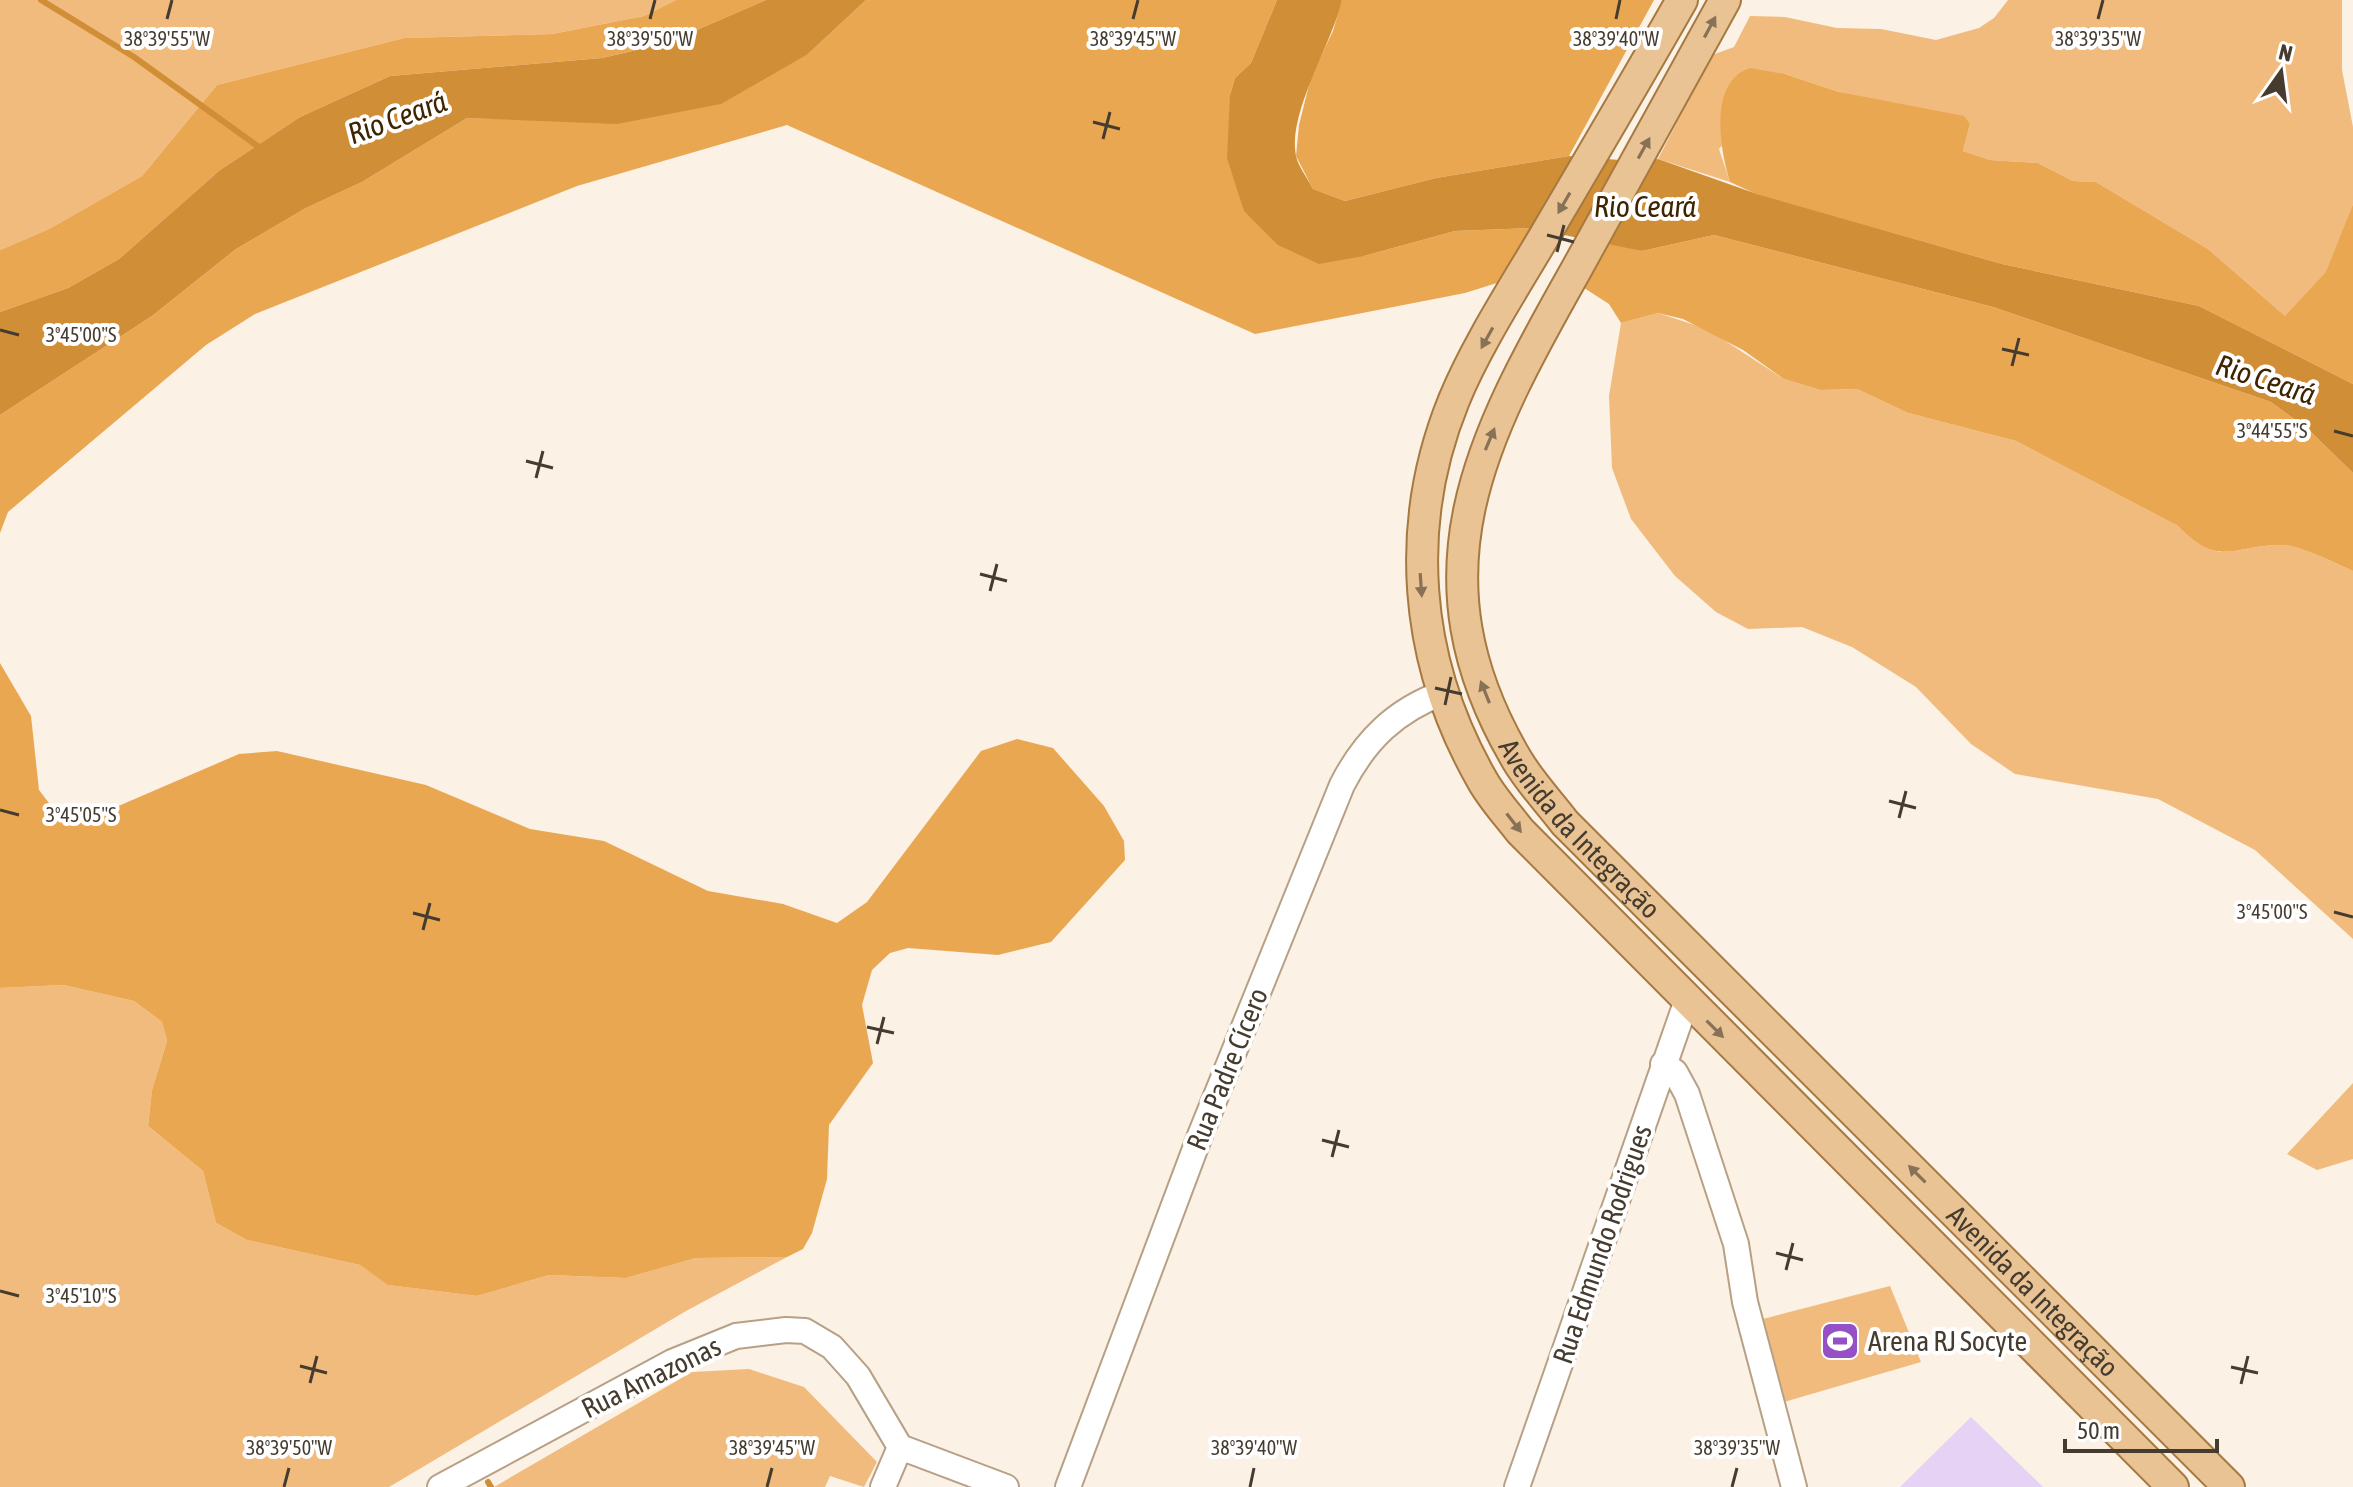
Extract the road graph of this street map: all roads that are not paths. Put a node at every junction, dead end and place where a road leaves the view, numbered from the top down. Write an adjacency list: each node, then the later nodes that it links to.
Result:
1 (1682, 0): 3 (main road, Avenida da Integração, one-way to 3)
2 (1725, 0): 4 (main road, Avenida da Integração, one-way to 2)
3 (1443, 693): 5 (main road, Avenida da Integração, one-way to 5); 12 (street, Rua Padre Cícero)
4 (1658, 915): 5 (main road); 16 (main road, Avenida da Integração, one-way to 4)
5 (1632, 944): 6 (main road, Avenida da Integração)
6 (1687, 1000): 7 (street, Rua Edmundo Rodrigues); 15 (main road, Avenida da Integração, one-way to 15)
7 (1663, 1064): 13 (street, Rua Edmundo Rodrigues); 14 (street)
8 (900, 1447): 9 (street, Rua Amazonas); 10 (street); 11 (street)
9 (440, 1487)
10 (883, 1487)
11 (1006, 1487)
12 (1068, 1487)
13 (1517, 1487)
14 (1794, 1487)
15 (2173, 1487)
16 (2229, 1487)

